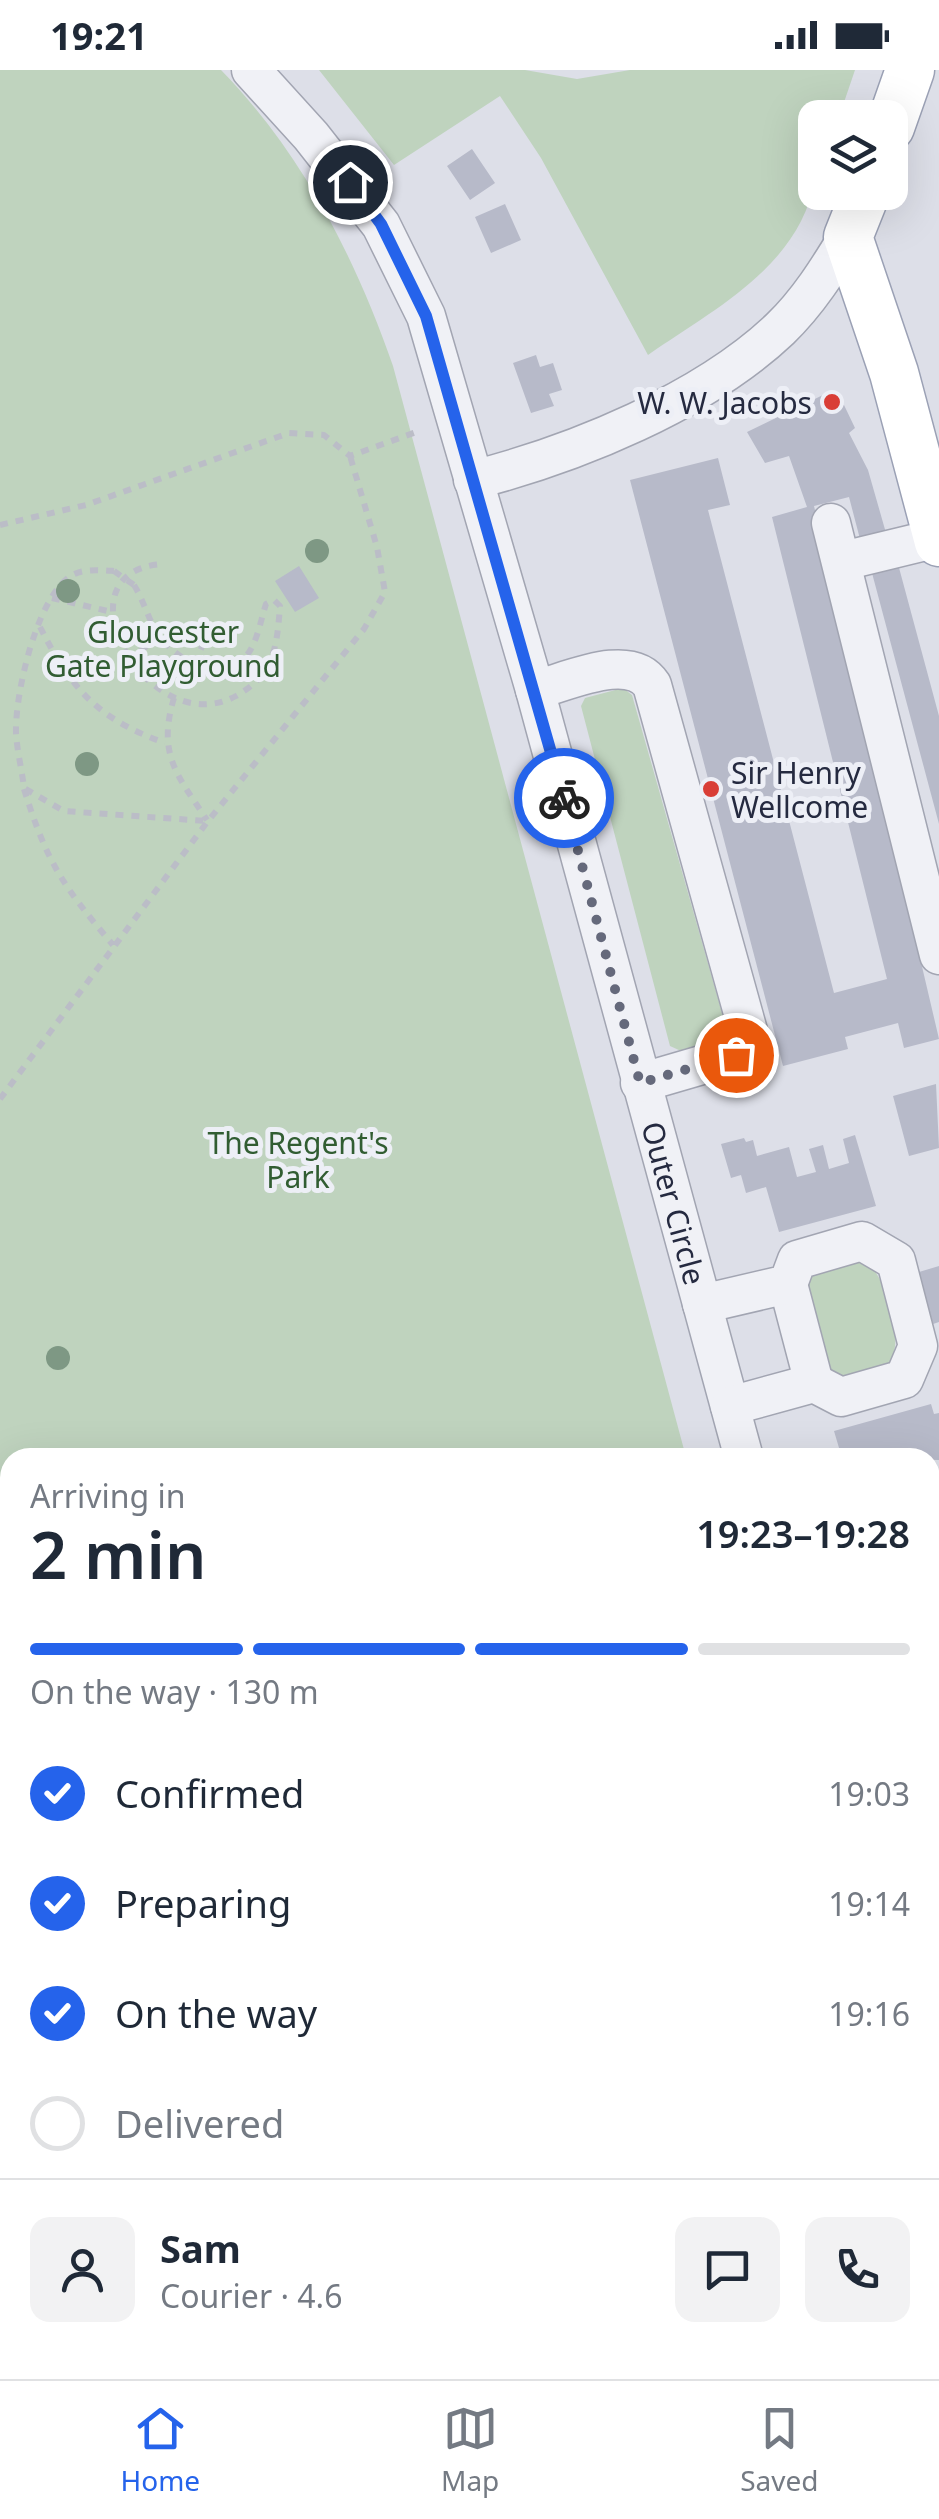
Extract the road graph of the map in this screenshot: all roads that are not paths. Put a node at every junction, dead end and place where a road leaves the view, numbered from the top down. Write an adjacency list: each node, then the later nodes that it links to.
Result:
1 (910, 70): 3 (main road)
2 (268, 76): 5 (street, Outer Circle)
3 (899, 100)
4 (859, 210): 5 (street); 7 (main road)
5 (474, 480): 9 (street, Outer Circle)
6 (831, 523): 8 (street)
7 (938, 540): 8 (street)
8 (843, 561): 10 (street)
9 (535, 690): 11 (street, Outer Circle); 11 (street)
10 (939, 956)
11 (640, 1083): 13 (street, Outer Circle)
12 (788, 1284): 13 (street); 14 (street); 14 (street)
13 (702, 1304): 15 (street, Outer Circle)
14 (814, 1383): 15 (street)
15 (730, 1406): 16 (street, Outer Circle)
16 (741, 1448)

